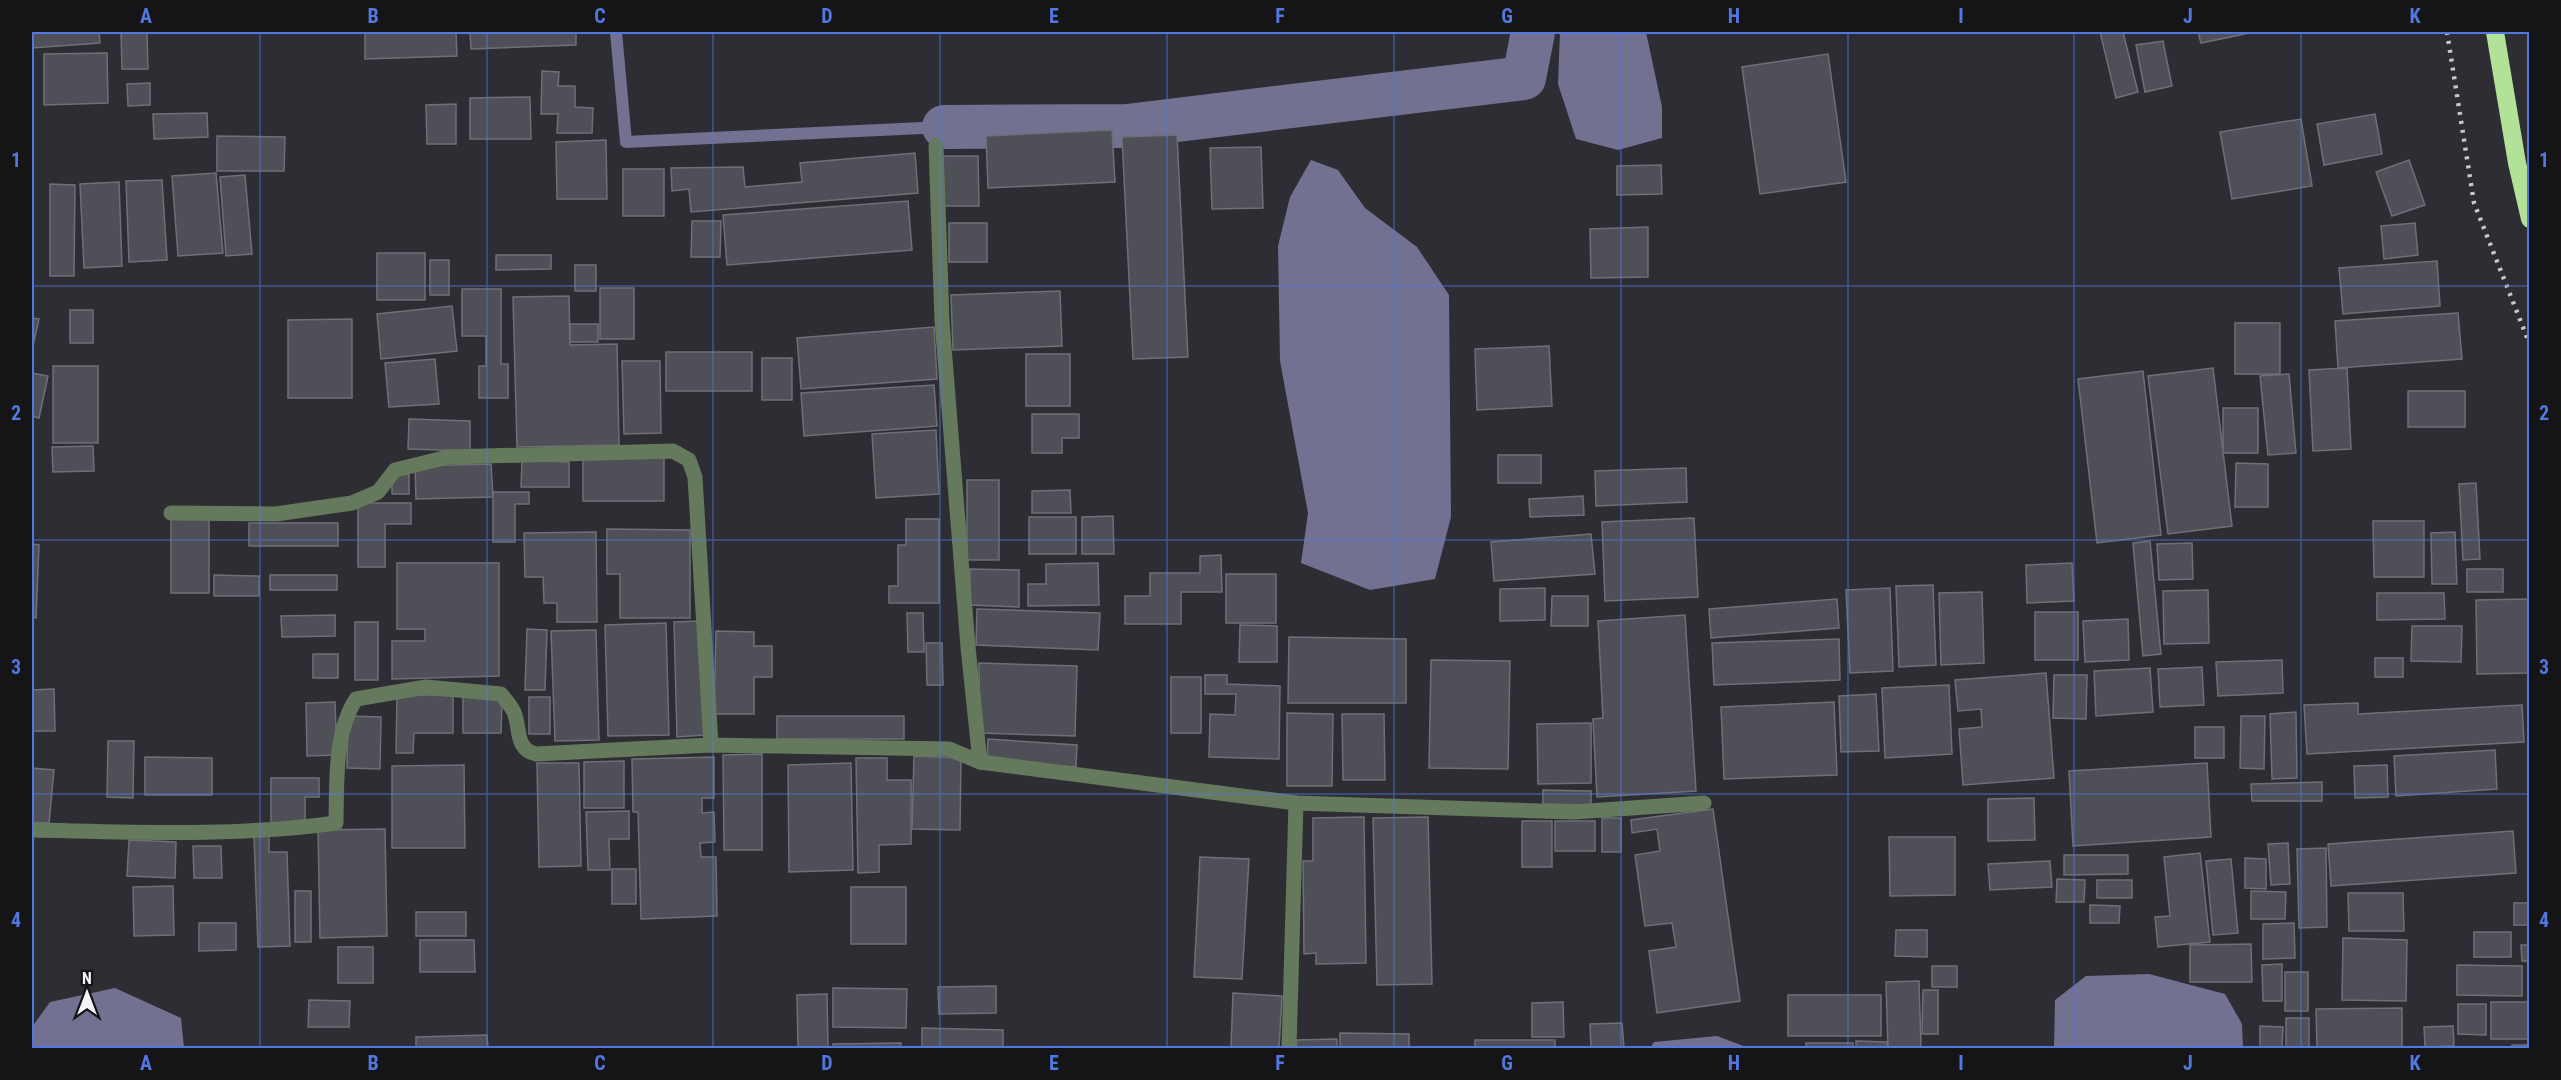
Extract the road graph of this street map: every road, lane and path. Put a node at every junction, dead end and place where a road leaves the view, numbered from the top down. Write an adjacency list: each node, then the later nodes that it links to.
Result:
1 (2495, 32): 3 (highway)
2 (936, 145): 6 (street)
3 (2529, 219)
4 (171, 513): 5 (street)
5 (711, 745): 6 (street); 9 (street)
6 (980, 762): 7 (street)
7 (1296, 803): 8 (street); 10 (street)
8 (1704, 803)
9 (32, 830)
10 (1289, 1048)

